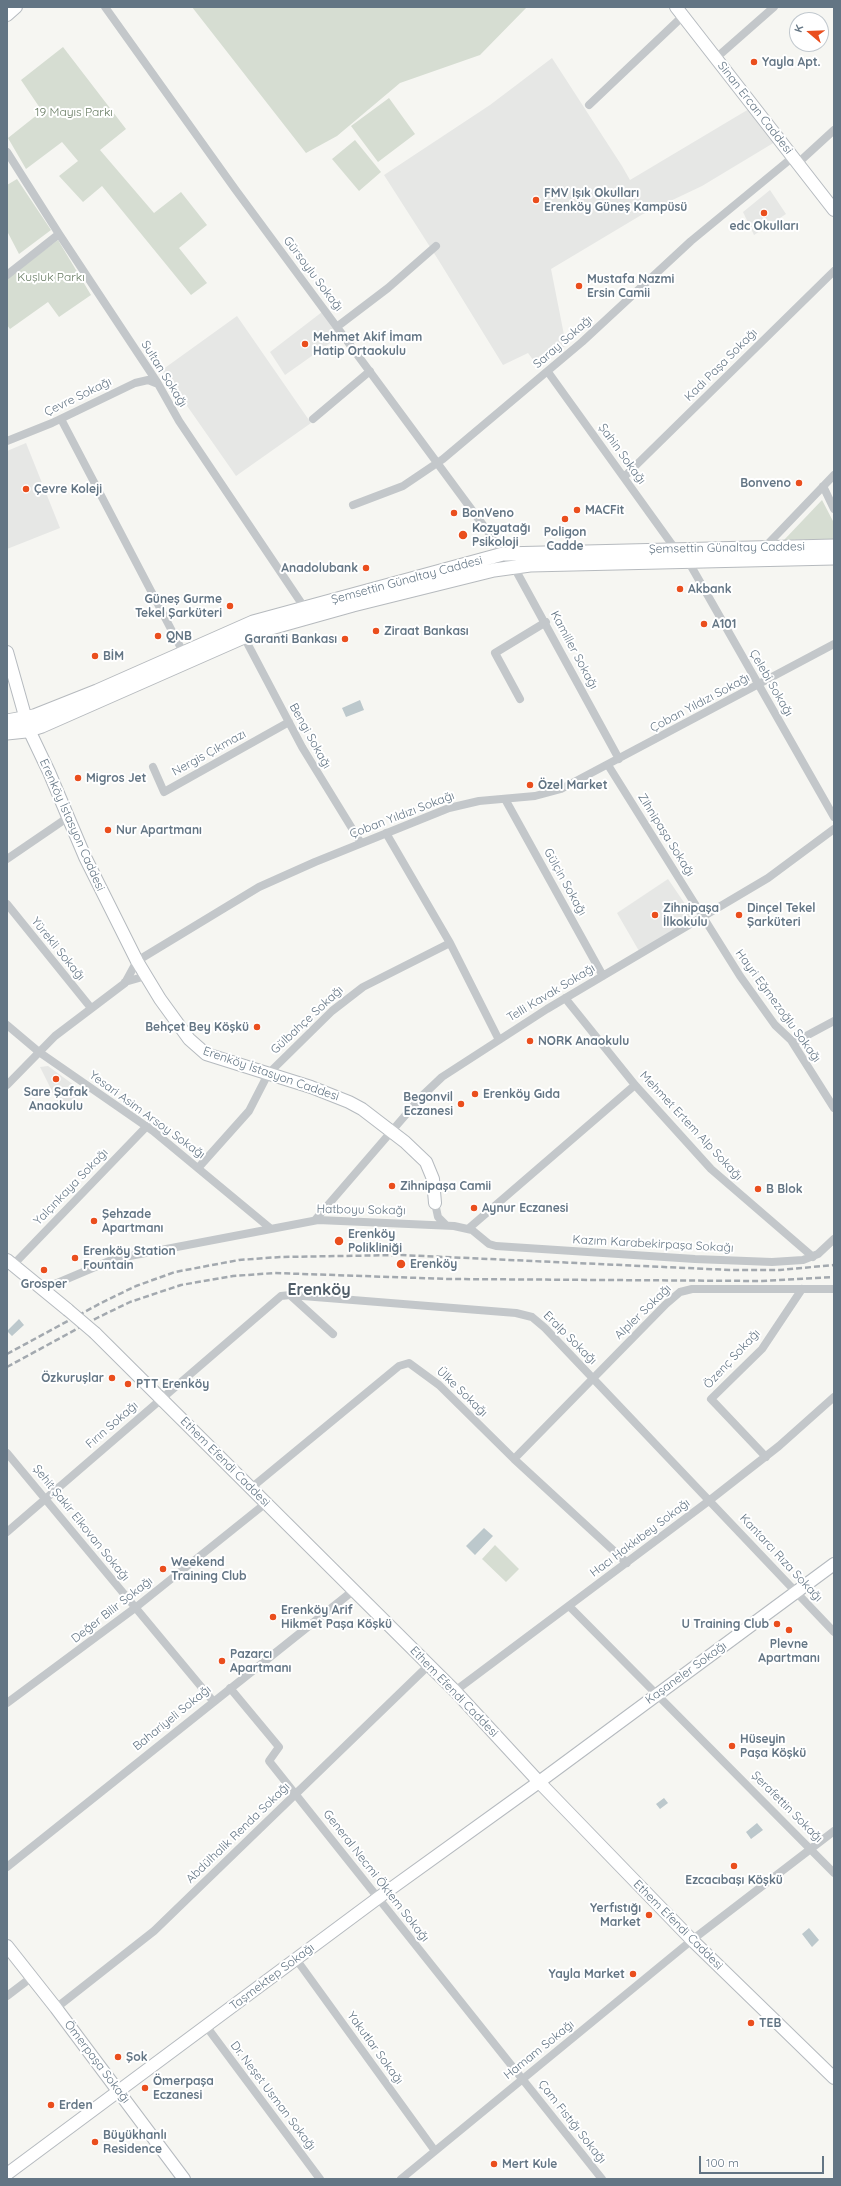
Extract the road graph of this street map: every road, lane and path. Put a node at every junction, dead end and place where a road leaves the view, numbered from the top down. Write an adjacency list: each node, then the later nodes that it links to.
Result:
1 (16, 7): 5 (street)
2 (105, 7): 16 (street, Gürsoylu Sokağı)
3 (774, 7): 6 (street)
4 (680, 12): 6 (street, Sinan Ercan Caddesi); 7 (street)
5 (7, 15)
6 (716, 58): 10 (street, Sinan Ercan Caddesi)
7 (589, 104)
8 (834, 130): 10 (street, Saray Sokağı)
9 (7, 152): 12 (street, Sultan Sokağı)
10 (795, 160): 11 (street, Sinan Ercan Caddesi); 19 (street, Saray Sokağı)
11 (834, 210)
12 (59, 234): 15 (street); 17 (street, Sultan Sokağı)
13 (436, 246): 16 (street)
14 (834, 271): 27 (street, Kadı Paşa Sokağı)
15 (7, 275)
16 (338, 326): 18 (street, Gürsoylu Sokağı)
17 (144, 364): 20 (street); 21 (street, Sultan Sokağı)
18 (370, 371): 23 (street); 25 (street, Gürsoylu Sokağı)
19 (548, 372): 25 (street, Saray Sokağı); 27 (street, Şahin Sokağı)
20 (135, 382): 21 (street, Çevre Sokağı); 22 (street, Çevre Sokağı)
21 (158, 385): 39 (street, Sultan Sokağı)
22 (60, 419): 24 (street, Çevre Sokağı); 44 (street)
23 (313, 419)
24 (7, 441)
25 (437, 464): 29 (street, Saray Sokağı); 35 (street, Gürsoylu Sokağı)
26 (834, 475): 28 (street)
27 (624, 478): 33 (street, Şahin Sokağı)
28 (823, 486): 30 (street); 32 (street)
29 (353, 505)
30 (834, 509)
31 (834, 546): 32 (main road, Şemsettin Günaltay Caddesi)
32 (763, 549): 34 (main road, Şemsettin Günaltay Caddesi)
33 (676, 550): 34 (main road, Şemsettin Günaltay Caddesi); 35 (main road, Şemsettin Günaltay Caddesi)
34 (698, 550): 37 (street)
35 (505, 554): 38 (street, Kamiller Sokağı); 39 (main road, Şemsettin Günaltay Caddesi)
36 (834, 558): 37 (main road, Şemsettin Günaltay Caddesi)
37 (687, 561): 38 (main road, Şemsettin Günaltay Caddesi); 45 (street, Çelebi Sokağı)
38 (514, 567): 40 (street, Kamiller Sokağı); 41 (main road, Şemsettin Günaltay Caddesi)
39 (304, 608): 44 (main road, Şemsettin Günaltay Caddesi)
40 (546, 622): 46 (street); 51 (street, Kamiller Sokağı)
41 (244, 637): 48 (street, Bengi Sokağı); 49 (main road, Şemsettin Günaltay Caddesi)
42 (834, 644): 45 (street, Çoban Yıldızı Sokağı)
43 (7, 652): 49 (street, Erenköy İstasyon Caddesi)
44 (183, 652): 49 (main road, Şemsettin Günaltay Caddesi)
45 (758, 686): 51 (street, Çoban Yıldızı Sokağı); 55 (street, Çelebi Sokağı)
46 (520, 699)
47 (7, 721): 49 (main road, Şemsettin Günaltay Caddesi)
48 (289, 722): 53 (street, Nergis Çıkmazı); 59 (street, Bengi Sokağı)
49 (27, 724): 50 (main road, Şemsettin Günaltay Caddesi); 56 (street, Erenköy İstasyon Caddesi)
50 (7, 733)
51 (619, 759): 52 (street, Çoban Yıldızı Sokağı)
52 (608, 765): 54 (street, Çoban Yıldızı Sokağı); 62 (street, Zihnipaşa Sokağı)
53 (152, 767)
54 (505, 799): 58 (street, Çoban Yıldızı Sokağı); 66 (street, Gülçin Sokağı)
55 (834, 817)
56 (67, 818): 60 (street); 64 (street, Erenköy İstasyon Caddesi)
57 (834, 829): 62 (street, Telli Kavak Sokağı)
58 (386, 833): 59 (street, Çoban Yıldızı Sokağı); 63 (street)
59 (361, 843): 64 (street, Çoban Yıldızı Sokağı)
60 (7, 858)
61 (7, 904): 69 (street, Yürekli Sokağı)
62 (703, 917): 66 (street, Telli Kavak Sokağı); 73 (street, Hayri Eğmezoğlu Sokağı)
63 (450, 943): 72 (street); 75 (street, Gülbahçe Sokağı)
64 (137, 961): 65 (street, Erenköy İstasyon Caddesi); 67 (street)
65 (146, 976): 67 (street); 75 (street, Erenköy İstasyon Caddesi)
66 (603, 976): 68 (street, Telli Kavak Sokağı)
67 (124, 982): 69 (street)
68 (565, 998): 72 (street, Telli Kavak Sokağı); 77 (street, Mehmet Ertem Alp Sokağı)
69 (91, 1008): 74 (street)
70 (834, 1021): 73 (street)
71 (7, 1025): 74 (street, Yesari Asim Arsoy Sokağı)
72 (498, 1040): 80 (street, Telli Kavak Sokağı)
73 (793, 1044): 78 (street, Hayri Eğmezoğlu Sokağı)
74 (39, 1052): 76 (street); 79 (street, Yesari Asim Arsoy Sokağı)
75 (268, 1074): 80 (street, Erenköy İstasyon Caddesi); 81 (street, Gülbahçe Sokağı)
76 (7, 1085)
77 (635, 1086): 87 (street); 89 (street, Mehmet Ertem Alp Sokağı)
78 (834, 1108)
79 (147, 1126): 81 (street, Yesari Asim Arsoy Sokağı); 90 (street, Yalçınkaya Sokağı)
80 (391, 1131): 82 (street, Erenköy İstasyon Caddesi); 83 (street, Telli Kavak Sokağı)
81 (199, 1167): 86 (street, Yesari Asim Arsoy Sokağı)
82 (435, 1202): 84 (street, Erenköy İstasyon Caddesi); 85 (street)
83 (315, 1220): 84 (street, Hatboyu Sokağı); 86 (street, Hatboyu Sokağı)
84 (422, 1223): 85 (street, Hatboyu Sokağı)
85 (447, 1225): 87 (street, Hatboyu Sokağı)
86 (270, 1228): 91 (street, Hatboyu Sokağı)
87 (468, 1229): 89 (street, Kazım Karabekirpaşa Sokağı)
88 (834, 1239): 89 (street)
89 (813, 1257)
90 (10, 1262): 91 (street)
91 (43, 1289): 98 (street, Ethem Efendi Caddesi, bridge)
92 (802, 1289): 93 (street, Alpler Sokağı); 96 (street, Alpler Sokağı); 100 (street, Özenç Sokağı)
93 (834, 1289)
94 (290, 1295): 95 (street); 96 (street, Eralp Sokağı); 98 (street, Fırın Sokağı)
95 (333, 1334)
96 (593, 1378): 101 (street, Alpler Sokağı); 104 (street, Eralp Sokağı)
97 (834, 1397): 100 (street, Hacı Hakkıbey Sokağı)
98 (161, 1398): 102 (street, Ethem Efendi Caddesi); 103 (street, Fırın Sokağı)
99 (7, 1453): 103 (street, Şehit Şakir Elkovan Sokağı)
100 (766, 1457): 104 (street, Hacı Hakkıbey Sokağı)
101 (514, 1459): 102 (street, Ülke Sokağı); 107 (street, Ülke Sokağı)
102 (251, 1488): 105 (street, Ethem Efendi Caddesi)
103 (46, 1498): 106 (street, Fırın Sokağı); 112 (street, Şehit Şakir Elkovan Sokağı)
104 (710, 1500): 107 (street, Hacı Hakkıbey Sokağı); 110 (street, Kantarcı Rıza Sokağı)
105 (266, 1503): 109 (street, Ethem Efendi Caddesi); 112 (street, Değer Bilir Sokağı)
106 (7, 1532)
107 (627, 1563): 111 (street, Hacı Hakkıbey Sokağı)
108 (834, 1564): 110 (street, Kaşaneler Sokağı)
109 (354, 1590): 114 (street, Ethem Efendi Caddesi); 115 (street, Bahariyeli Sokağı)
110 (797, 1592): 113 (street, Kantarcı Rıza Sokağı); 117 (street, Kaşaneler Sokağı)
111 (569, 1606): 116 (street, Hacı Hakkıbey Sokağı); 117 (street, Şerafettin Sokağı)
112 (135, 1608): 118 (street, Şehit Şakir Elkovan Sokağı); 119 (street, Değer Bilir Sokağı)
113 (834, 1632)
114 (429, 1665): 116 (street, Ethem Efendi Caddesi); 121 (street, Abdülhalik Renda Sokağı)
115 (230, 1688): 118 (street, Bahariyeli Sokağı); 121 (street, General Necmi Öktem Sokağı)
116 (455, 1691): 120 (street, Ethem Efendi Caddesi)
117 (657, 1694): 120 (street, Kaşaneler Sokağı); 123 (street, Şerafettin Sokağı)
118 (213, 1701): 124 (street, Bahariyeli Sokağı)
119 (7, 1702)
120 (539, 1782): 126 (street, Taşmektep Sokağı); 127 (street, Ethem Efendi Caddesi)
121 (296, 1794): 126 (street, General Necmi Öktem Sokağı); 132 (street, Abdülhalik Renda Sokağı)
122 (834, 1831): 123 (street, Hamam Sokağı)
123 (811, 1848): 125 (street, Şerafettin Sokağı); 127 (street, Hamam Sokağı)
124 (7, 1867)
125 (834, 1873)
126 (378, 1898): 129 (street, Taşmektep Sokağı); 135 (street, General Necmi Öktem Sokağı)
127 (692, 1940): 134 (street, Ethem Efendi Caddesi); 135 (street, Hamam Sokağı)
128 (7, 1946): 130 (street, Ömerpaşa Sokağı)
129 (296, 1959): 133 (street, Taşmektep Sokağı); 137 (street, Yakutlar Sokağı)
130 (32, 1977): 131 (street); 132 (street, Ömerpaşa Sokağı)
131 (7, 1996)
132 (56, 2008): 136 (street, Ömerpaşa Sokağı)
133 (206, 2026): 136 (street, Taşmektep Sokağı); 140 (street, Dr. Neşet Usman Sokağı)
134 (834, 2078)
135 (522, 2079): 137 (street, Hamam Sokağı); 142 (street, Çam Fıstığı Sokağı)
136 (120, 2092): 138 (street, Taşmektep Sokağı); 139 (street, Ömerpaşa Sokağı)
137 (435, 2151): 141 (street, Hamam Sokağı)
138 (7, 2174)
139 (184, 2179)
140 (320, 2179)
141 (401, 2179)
142 (602, 2179)

